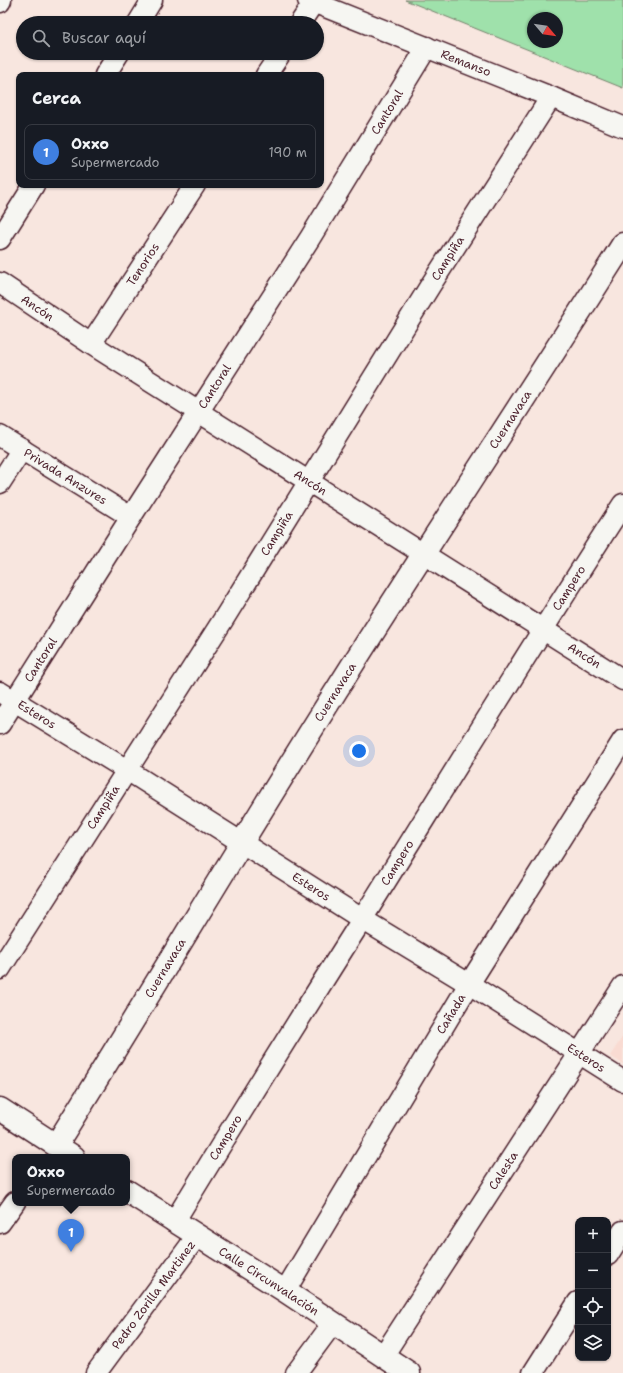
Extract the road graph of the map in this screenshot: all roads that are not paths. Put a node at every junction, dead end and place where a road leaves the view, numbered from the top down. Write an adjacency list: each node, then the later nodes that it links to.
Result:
1 (152, 0): 3 (street)
2 (311, 1): 4 (street); 5 (street, Remanso)
3 (142, 16)
4 (304, 16)
5 (427, 47): 10 (street, Remanso); 19 (street, Cantoral)
6 (115, 60): 8 (street)
7 (276, 60): 9 (street)
8 (107, 72)
9 (268, 72)
10 (551, 97): 11 (street, Remanso); 22 (street, Campiña)
11 (623, 128)
12 (32, 188): 14 (street)
13 (192, 188): 18 (street, Tenorios)
14 (0, 239)
15 (623, 244): 16 (street, Cuernavaca)
16 (617, 268): 26 (street, Cuernavaca)
17 (0, 283): 18 (street, Ancón)
18 (91, 344): 19 (street, Ancón)
19 (199, 412): 22 (street, Ancón); 25 (street, Cantoral)
20 (0, 436): 21 (street, Privada Anzures)
21 (22, 449): 23 (street); 25 (street, Privada Anzures)
22 (308, 480): 26 (street, Ancón); 32 (street, Campiña)
23 (0, 483)
24 (623, 504): 27 (street, Campero)
25 (131, 517): 29 (street, Cantoral)
26 (424, 553): 27 (street, Ancón); 33 (street, Cuernavaca)
27 (543, 628): 28 (street, Ancón); 34 (street, Campero)
28 (623, 680)
29 (7, 697): 30 (street, Cantoral); 32 (street, Esteros)
30 (0, 724)
31 (623, 740): 36 (street, Cañada)
32 (126, 770): 33 (street, Esteros); 35 (street, Campiña)
33 (242, 843): 34 (street, Esteros); 41 (street, Cuernavaca)
34 (362, 919): 36 (street, Esteros); 45 (street, Campero)
35 (0, 969)
36 (469, 984): 38 (street, Esteros); 50 (street, Cañada)
37 (623, 986): 38 (street, Calesta)
38 (579, 1053): 39 (street, Esteros); 53 (street, Calesta)
39 (623, 1081)
40 (0, 1109): 41 (street)
41 (52, 1151): 42 (street)
42 (63, 1154)
43 (130, 1193): 45 (street, Calle Circunvalación)
44 (12, 1206): 46 (street)
45 (174, 1222): 48 (street, Calle Circunvalación)
46 (0, 1223)
47 (623, 1231): 49 (street)
48 (197, 1236): 50 (street, Calle Circunvalación); 54 (street, Pedro Zorilla Martinez)
49 (609, 1253)
50 (285, 1291): 52 (street, Calle Circunvalación)
51 (575, 1307): 57 (street)
52 (333, 1322): 53 (street, Calle Circunvalación); 55 (street)
53 (383, 1356): 56 (street, Calle Circunvalación)
54 (96, 1373)
55 (296, 1373)
56 (409, 1373)
57 (533, 1373)

